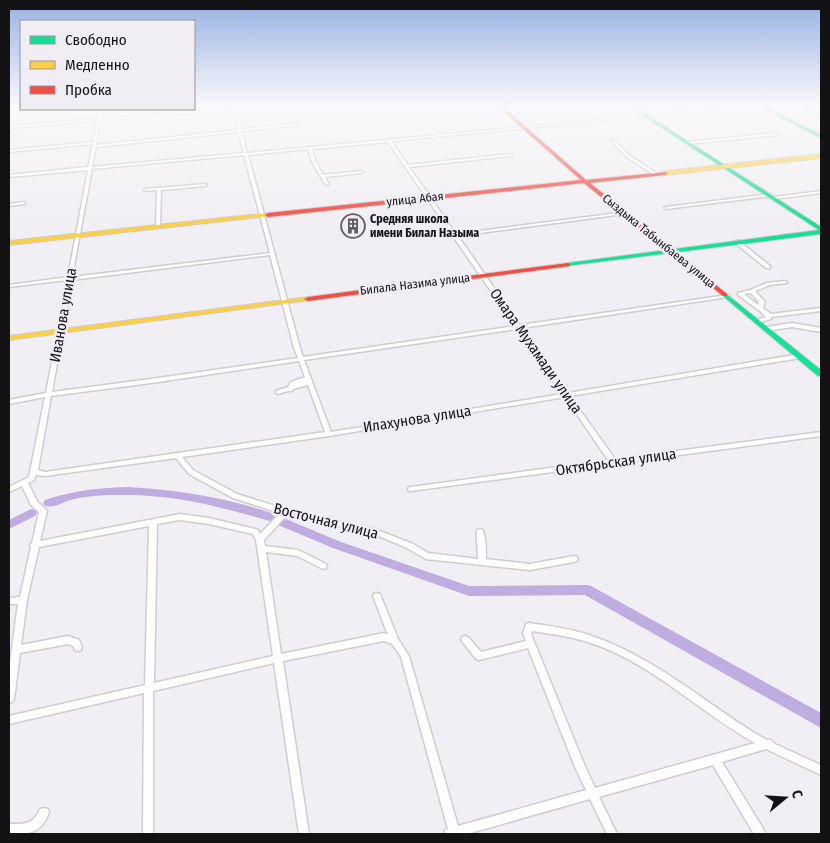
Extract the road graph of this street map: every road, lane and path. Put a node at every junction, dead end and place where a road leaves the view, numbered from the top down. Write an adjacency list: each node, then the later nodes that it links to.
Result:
1 (79, 145): 10 (street)
2 (95, 145): 16 (street, Иванова улица)
3 (245, 145): 11 (street)
4 (352, 145): 9 (street)
5 (392, 145): 14 (street, Омара Мухамади улица)
6 (545, 145): 21 (street, Сыздыка Табынбаева улица)
7 (617, 145): 18 (street)
8 (691, 145): 15 (street)
9 (310, 149): 11 (street); 20 (street)
10 (9, 151)
11 (247, 154): 16 (street); 33 (street)
12 (510, 155): 14 (street)
13 (821, 156): 15 (street, улица Абая)
14 (406, 166): 28 (street, Омара Мухамади улица)
15 (725, 167): 18 (street, улица Абая); 27 (street)
16 (91, 168): 19 (street); 37 (street, Иванова улица)
17 (361, 172): 20 (street)
18 (655, 174): 21 (street, улица Абая)
19 (9, 176)
20 (323, 176): 22 (street)
21 (584, 180): 28 (street, улица Абая); 32 (street, Сыздыка Табынбаева улица)
22 (327, 184)
23 (205, 185): 24 (street)
24 (159, 189): 25 (street); 34 (street)
25 (146, 190)
26 (821, 192): 27 (street)
27 (772, 197): 31 (street); 35 (street)
28 (430, 198): 33 (street, улица Абая); 36 (street, Омара Мухамади улица)
29 (24, 204): 30 (street)
30 (9, 205)
31 (666, 208)
32 (624, 213): 36 (street); 40 (street, Сыздыка Табынбаева улица)
33 (261, 215): 34 (street, улица Абая); 41 (street)
34 (158, 227): 37 (street, улица Абая)
35 (821, 230): 38 (street, Билала Назима улица)
36 (456, 235): 43 (street, Омара Мухамади улица)
37 (78, 236): 39 (street, улица Абая); 44 (street, Иванова улица)
38 (737, 242): 40 (street, Билала Назима улица); 42 (street)
39 (9, 243)
40 (671, 250): 43 (street, Билала Назима улица); 48 (street, Сыздыка Табынбаева улица)
41 (271, 254): 44 (street); 49 (street)
42 (768, 267)
43 (484, 275): 49 (street, Билала Назима улица); 53 (street, Омара Мухамади улица)
44 (70, 279): 46 (street); 56 (street, Иванова улица)
45 (785, 282): 47 (street)
46 (9, 286)
47 (754, 294): 50 (street); 50 (street)
48 (728, 296): 52 (street, Сыздыка Табынбаева улица); 53 (street)
49 (285, 301): 56 (street, Билала Назима улица); 59 (street)
50 (760, 308): 51 (street); 52 (street)
51 (821, 310)
52 (758, 321): 54 (street, Сыздыка Табынбаева улица)
53 (521, 326): 59 (street); 64 (street, Омара Мухамади улица)
54 (768, 329): 55 (street); 58 (street, Сыздыка Табынбаева улица)
55 (821, 330)
56 (61, 331): 57 (street, Билала Назима улица); 63 (street, Иванова улица)
57 (9, 338)
58 (800, 356): 60 (street, Сыздыка Табынбаева улица); 64 (street, Илахунова улица)
59 (300, 358): 61 (street); 63 (street)
60 (821, 374)
61 (309, 380): 62 (street); 66 (street)
62 (278, 392)
63 (50, 394): 65 (street); 70 (street, Иванова улица)
64 (568, 395): 66 (street, Илахунова улица); 69 (street, Омара Мухамади улица)
65 (9, 402)
66 (329, 434): 68 (street, Илахунова улица)
67 (821, 434): 69 (street, Октябрьская улица)
68 (177, 455): 70 (street, Илахунова улица); 74 (street, Восточная улица)
69 (613, 462): 72 (street, Октябрьская улица)
70 (34, 472): 71 (street)
71 (24, 483): 73 (street); 78 (street)
72 (411, 489)
73 (9, 490)
74 (286, 512): 77 (street); 81 (street, Восточная улица)
75 (153, 522): 77 (street); 78 (street); 94 (street)
76 (480, 532): 81 (street)
77 (260, 539): 79 (street)
78 (34, 545): 84 (street)
79 (261, 549): 82 (street); 93 (street)
80 (574, 558): 81 (street, Восточная улица)
81 (482, 562)
82 (323, 566)
83 (377, 596): 86 (street)
84 (22, 600): 85 (street); 92 (street)
85 (9, 601)
86 (390, 628): 87 (street); 89 (street)
87 (384, 638): 89 (street); 93 (street)
88 (465, 640): 90 (street)
89 (395, 641): 105 (street)
90 (531, 644): 97 (street); 100 (street)
91 (78, 647): 92 (street)
92 (16, 650): 95 (street)
93 (276, 659): 94 (street); 104 (street)
94 (149, 689): 96 (street); 103 (street)
95 (9, 699)
96 (9, 720)
97 (769, 744): 98 (street); 99 (street)
98 (715, 759): 100 (street); 107 (street)
99 (821, 770)
100 (592, 794): 105 (street); 106 (street)
101 (44, 813): 102 (street)
102 (9, 829)
103 (148, 834)
104 (304, 834)
105 (453, 834)
106 (612, 834)
107 (760, 834)

